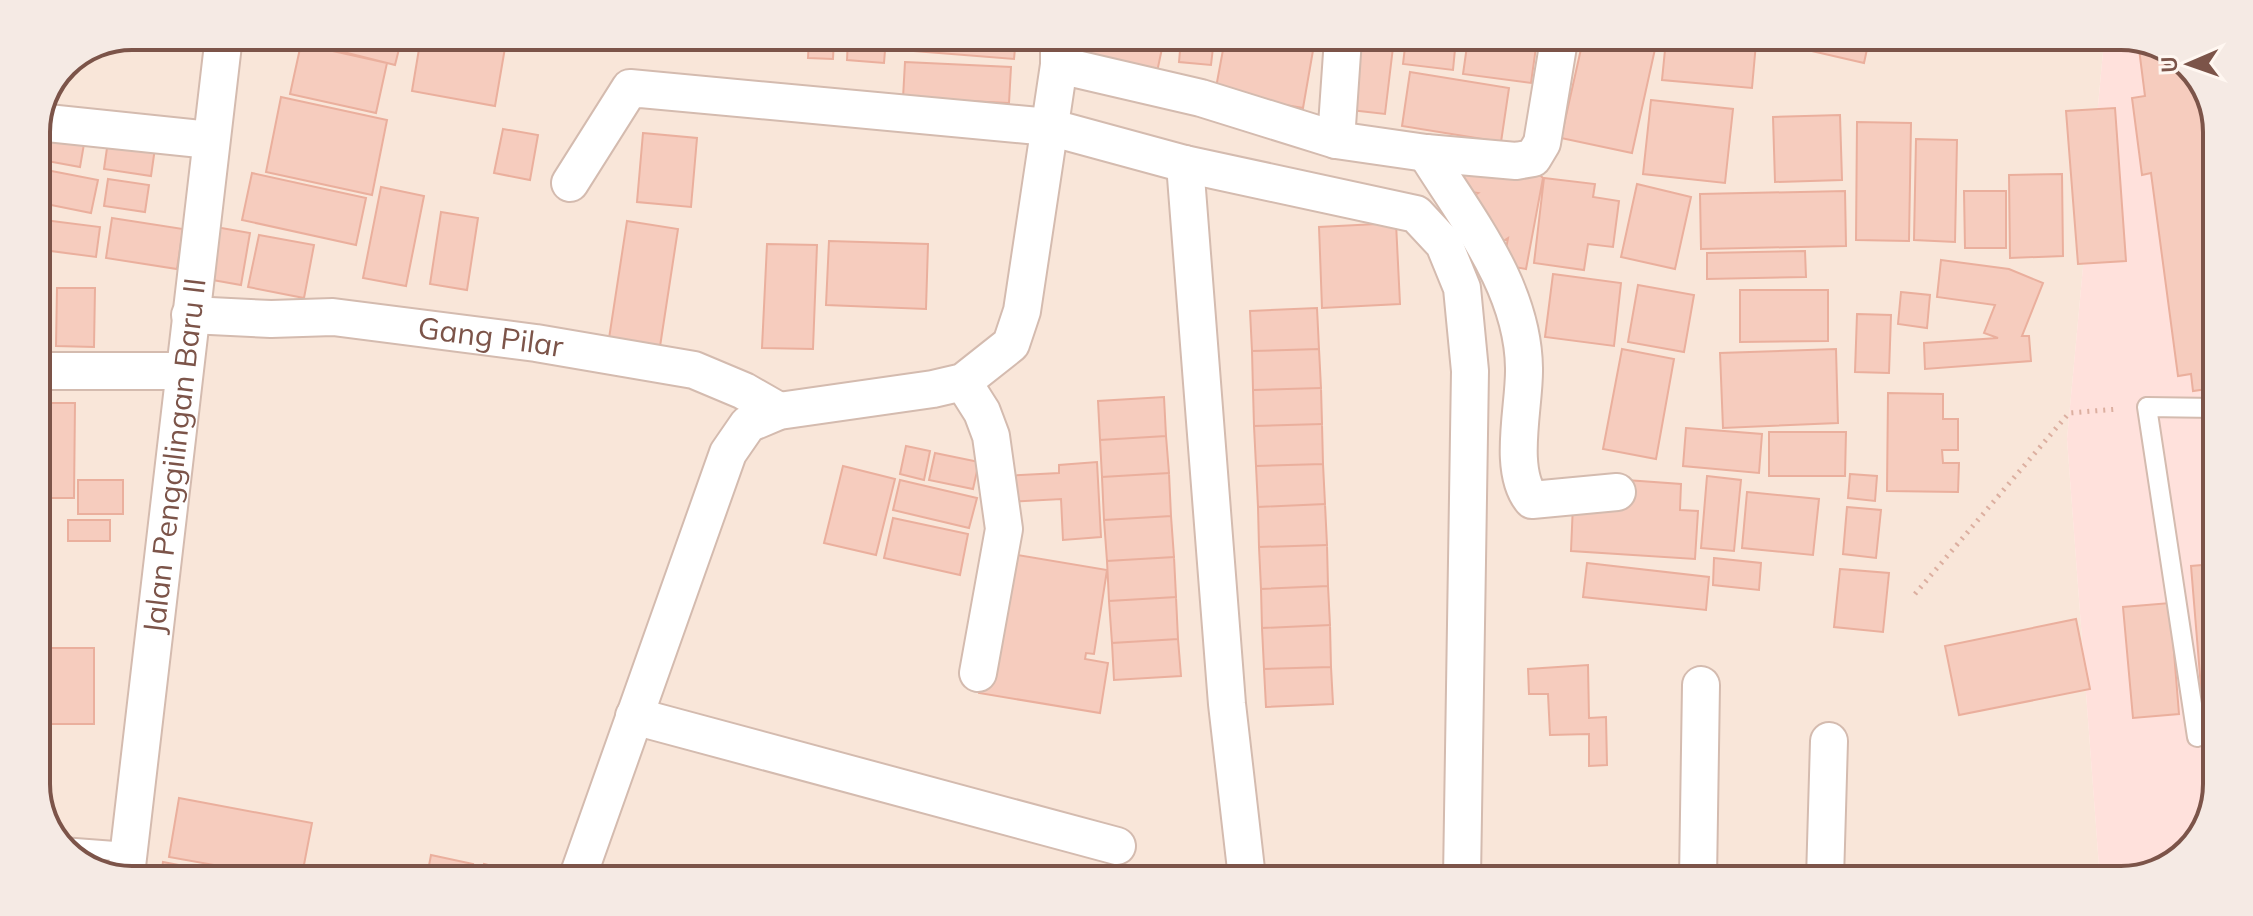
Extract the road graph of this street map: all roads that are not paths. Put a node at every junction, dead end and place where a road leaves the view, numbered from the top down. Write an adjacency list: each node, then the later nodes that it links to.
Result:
1 (222, 50): 7 (street, Jalan Penggilingan Baru II)
2 (1342, 50): 8 (street)
3 (1557, 50): 9 (street)
4 (1059, 52): 6 (street); 8 (street)
5 (51, 123): 7 (street)
6 (1049, 127): 10 (street); 11 (street); 15 (street)
7 (210, 140): 12 (street, Jalan Penggilingan Baru II)
8 (1336, 140): 9 (street)
9 (1426, 153): 18 (street)
10 (1185, 164): 28 (street); 29 (street)
11 (570, 183)
12 (190, 315): 14 (street, Jalan Penggilingan Baru II); 17 (street, Gang Pilar)
13 (50, 371): 14 (street)
14 (184, 371): 26 (street, Jalan Penggilingan Baru II)
15 (963, 382): 17 (street); 19 (street)
16 (2203, 408): 22 (lane)
17 (779, 411): 21 (street)
18 (1617, 492)
19 (978, 673)
20 (1701, 685): 30 (street)
21 (634, 716): 24 (street); 27 (street)
22 (2197, 737)
23 (1829, 741): 31 (street)
24 (1117, 846)
25 (89, 854): 26 (lane)
26 (127, 863)
27 (582, 866)
28 (1246, 866)
29 (1462, 866)
30 (1698, 866)
31 (1825, 866)

